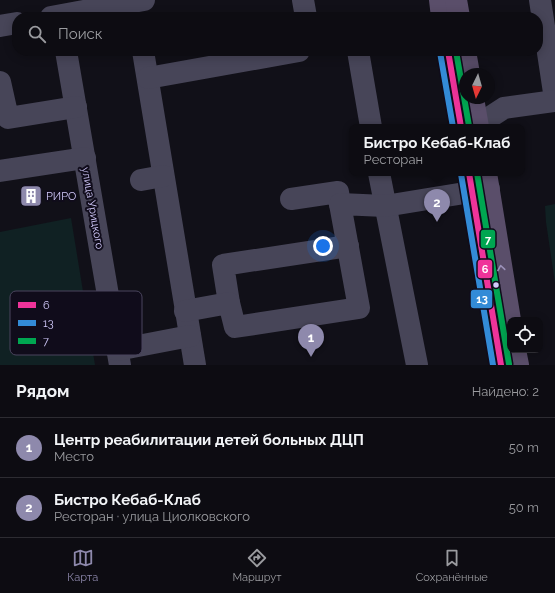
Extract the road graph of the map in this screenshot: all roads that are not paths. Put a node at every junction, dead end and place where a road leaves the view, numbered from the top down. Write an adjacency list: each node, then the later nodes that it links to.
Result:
1 (303, 0): 7 (street)
2 (440, 0): 8 (main road)
3 (456, 0): 9 (main road)
4 (540, 0): 10 (street)
5 (138, 6): 6 (street)
6 (94, 12)
7 (305, 12)
8 (441, 12)
9 (458, 12)
10 (542, 12)
11 (543, 20): 21 (street)
12 (67, 56): 23 (street, улица Урицкого)
13 (144, 56): 19 (street)
14 (271, 56): 19 (street)
15 (359, 56): 25 (street)
16 (450, 56): 26 (main road)
17 (466, 56): 18 (main road)
18 (468, 68)
19 (148, 78): 31 (street)
20 (0, 82): 24 (street)
21 (555, 100): 28 (street)
22 (473, 104): 27 (main road)
23 (76, 108): 24 (street); 29 (street, улица Урицкого)
24 (4, 118)
25 (370, 124)
26 (471, 124)
27 (472, 124)
28 (476, 124)
29 (85, 158): 30 (street); 39 (street, улица Урицкого)
30 (0, 171)
31 (163, 176): 33 (street); 41 (street)
32 (380, 176): 37 (street)
33 (141, 180)
34 (479, 182): 37 (street); 42 (main road, one-way to 34); 48 (main road)
35 (292, 199): 36 (street)
36 (340, 204): 37 (street); 38 (street)
37 (385, 206): 47 (street)
38 (348, 246): 40 (street); 40 (street)
39 (107, 291)
40 (229, 303): 41 (street)
41 (185, 311): 43 (street)
42 (509, 317)
43 (190, 336): 44 (street); 46 (street)
44 (142, 350)
45 (516, 353): 49 (main road)
46 (195, 365)
47 (417, 365)
48 (501, 365)
49 (518, 365)

